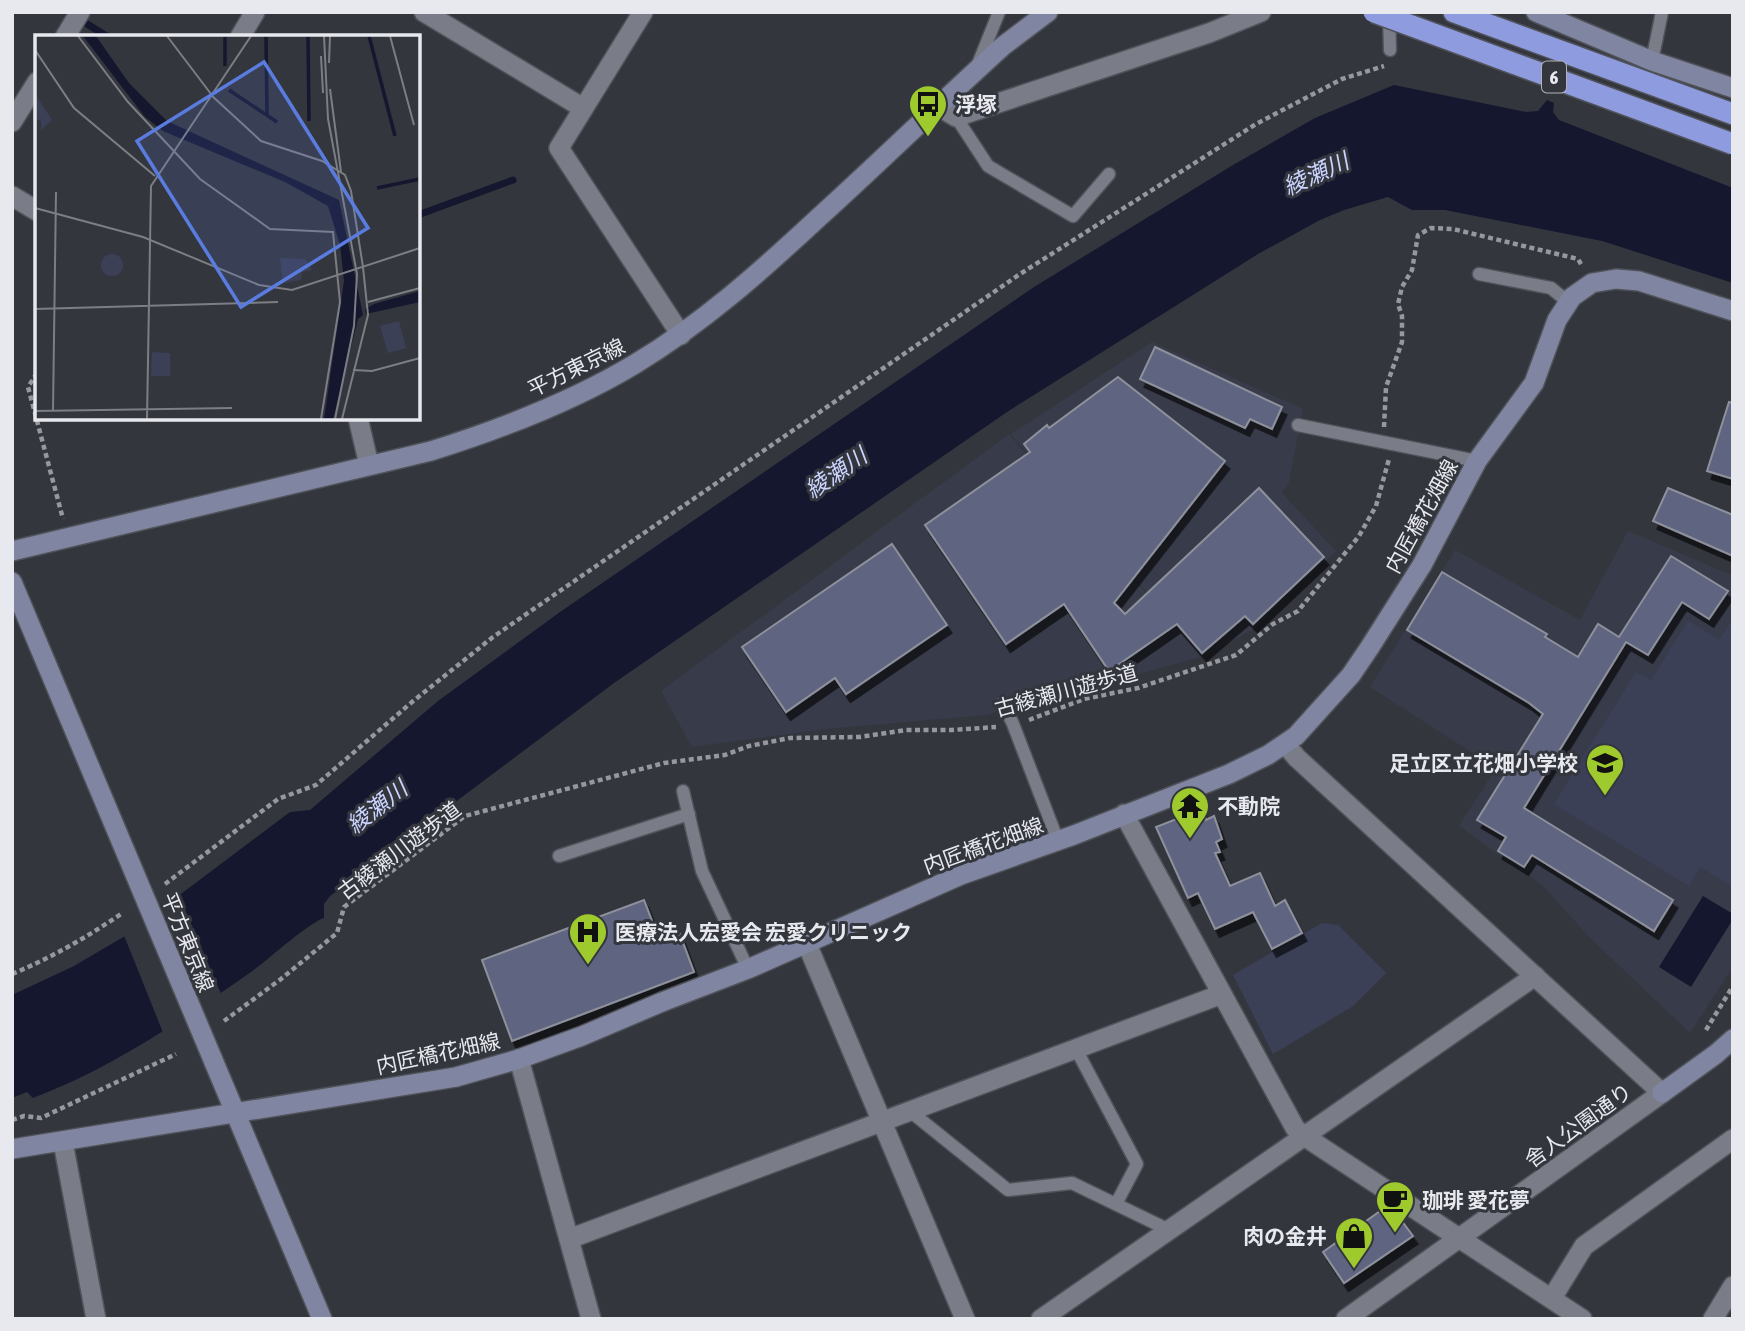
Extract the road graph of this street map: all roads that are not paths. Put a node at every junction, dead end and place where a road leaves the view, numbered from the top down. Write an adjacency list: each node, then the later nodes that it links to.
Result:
1 (80, 12): 14 (street)
2 (255, 12): 15 (street)
3 (424, 12): 22 (street)
4 (643, 12): 22 (street)
5 (999, 12): 18 (lane)
6 (1048, 12): 18 (main road, 平方東京線)
7 (1261, 12): 24 (street)
8 (1374, 12): 26 (highway, 6, bridge)
9 (1389, 12): 16 (lane)
10 (1454, 12): 23 (highway, 6)
11 (1536, 12): 13 (main road)
12 (1662, 12): 17 (lane)
13 (1568, 21): 17 (main road)
14 (66, 35)
15 (241, 35)
16 (1390, 50)
17 (1652, 61): 20 (main road)
18 (976, 71): 21 (main road, 平方東京線)
19 (35, 85): 25 (street)
20 (1733, 88)
21 (938, 106): 24 (street); 33 (main road, 平方東京線)
22 (583, 108): 33 (street)
23 (1733, 114)
24 (956, 117): 27 (lane)
25 (12, 122)
26 (1733, 144)
27 (1110, 174)
28 (12, 196): 29 (street)
29 (35, 210)
30 (1479, 274): 31 (lane)
31 (1568, 302): 32 (main road, 内匠橋花畑線); 36 (main road, 内匠橋花畑線)
32 (1733, 311)
33 (681, 335): 37 (main road, 平方東京線)
34 (358, 420): 37 (street)
35 (1298, 425): 36 (lane)
36 (1477, 461): 41 (main road, 内匠橋花畑線)
37 (369, 465): 38 (main road, 平方東京線)
38 (12, 551)
39 (12, 582): 56 (main road, 平方東京線)
40 (1003, 704): 45 (lane)
41 (1285, 744): 44 (main road, 内匠橋花畑線); 49 (street)
42 (683, 791): 43 (lane)
43 (688, 814): 46 (lane); 48 (lane)
44 (1124, 814): 45 (main road, 内匠橋花畑線); 50 (street)
45 (1058, 841): 47 (main road, 内匠橋花畑線)
46 (559, 856)
47 (807, 944): 48 (main road, 内匠橋花畑線); 57 (street)
48 (748, 969): 53 (main road, 内匠橋花畑線)
49 (1535, 976): 54 (street); 58 (street)
50 (1222, 994): 52 (street); 58 (street)
51 (1733, 1039): 54 (main road, 舎人公園通り)
52 (1076, 1049): 55 (street); 62 (lane)
53 (519, 1059): 56 (main road, 内匠橋花畑線); 64 (street)
54 (1662, 1093): 65 (street, 舎人公園通り)
55 (911, 1112): 57 (street); 62 (lane)
56 (235, 1113): 60 (main road, 内匠橋花畑線); 69 (main road, 平方東京線)
57 (881, 1124): 64 (street); 71 (street)
58 (1304, 1136): 63 (street); 65 (street)
59 (1733, 1139): 67 (street)
60 (63, 1142): 61 (main road, 内匠橋花畑線); 68 (street)
61 (12, 1149)
62 (1116, 1204): 63 (lane)
63 (1169, 1230): 72 (street)
64 (569, 1239): 70 (street)
65 (1459, 1239): 67 (street); 73 (street, 舎人公園通り)
66 (1733, 1286): 75 (street)
67 (1552, 1298): 74 (street)
68 (96, 1319)
69 (322, 1319)
70 (591, 1319)
71 (965, 1319)
72 (1041, 1319)
73 (1346, 1319)
74 (1583, 1319)
75 (1713, 1319)

